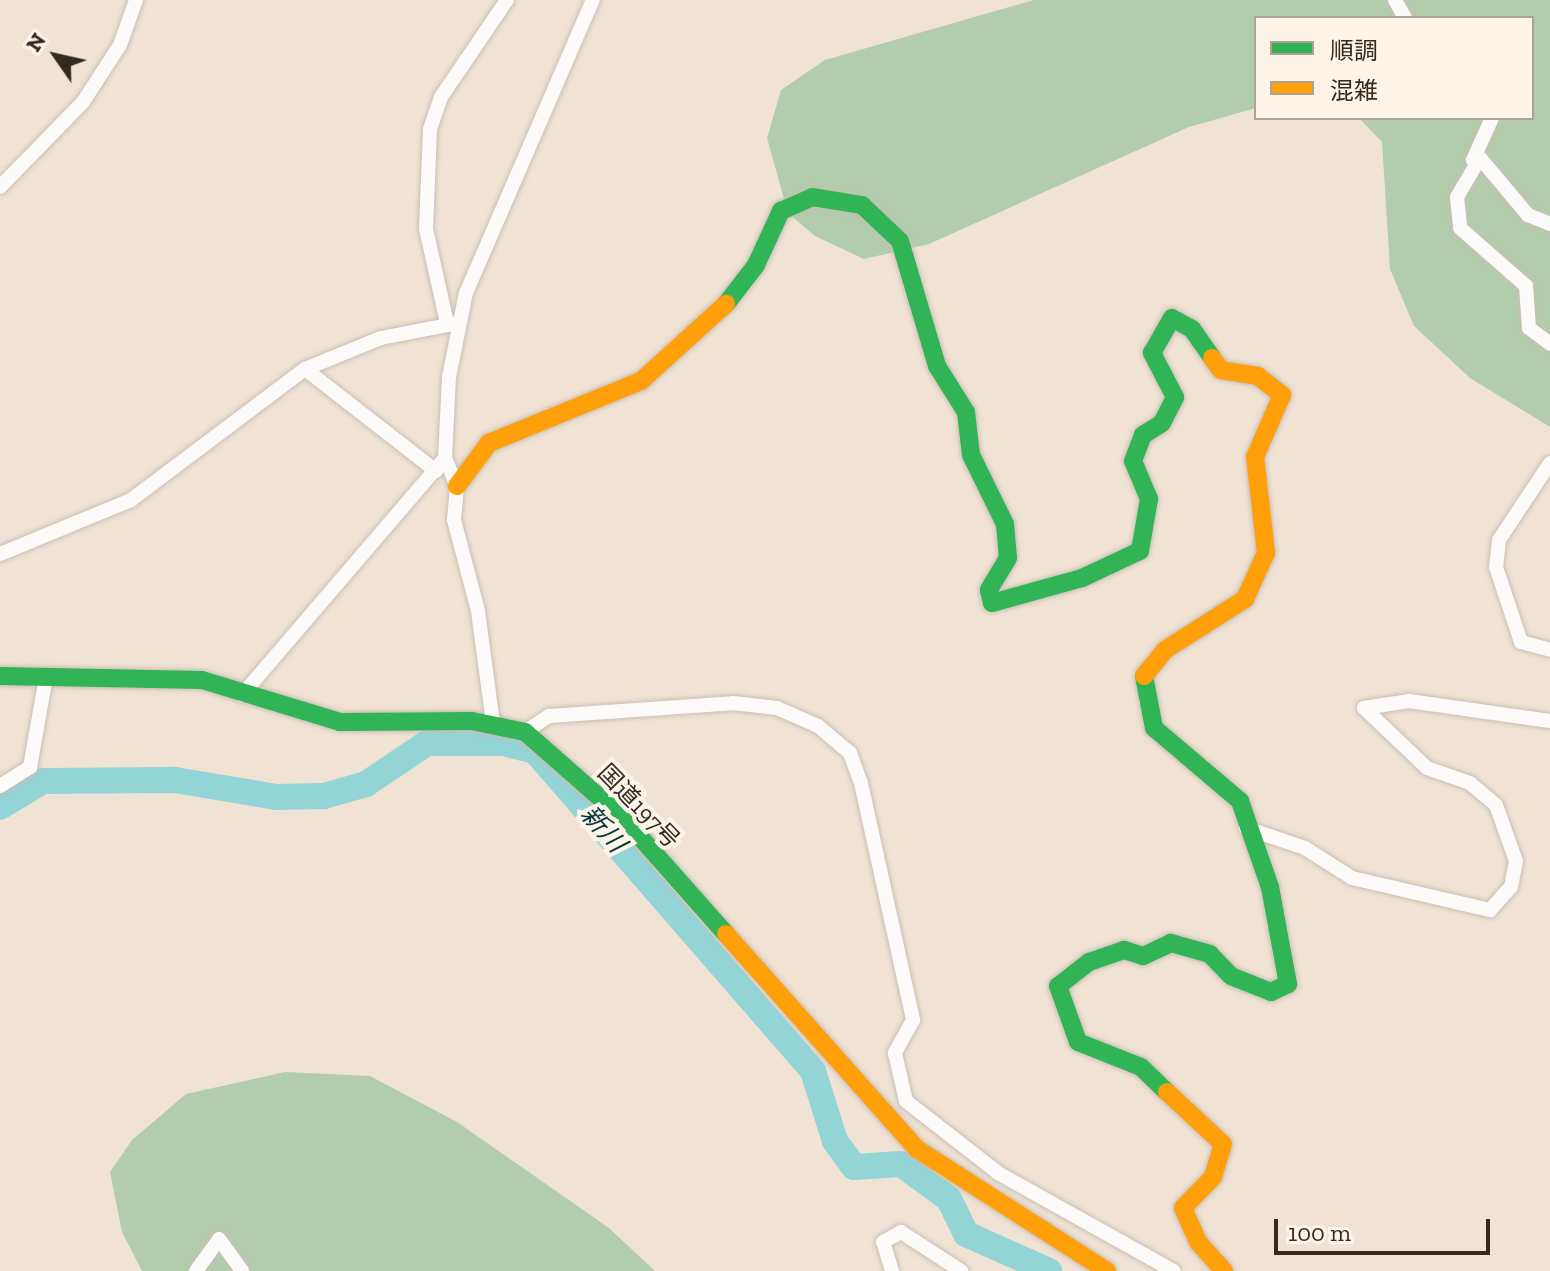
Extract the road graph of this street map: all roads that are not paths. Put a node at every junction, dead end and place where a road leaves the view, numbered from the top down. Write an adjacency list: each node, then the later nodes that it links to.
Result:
1 (136, 0): 6 (street)
2 (507, 0): 8 (street)
3 (593, 0): 8 (street)
4 (1491, 120): 5 (street)
5 (1480, 158): 7 (street); 9 (street)
6 (0, 187)
7 (1550, 224)
8 (453, 323): 10 (street); 12 (street)
9 (1550, 344)
10 (305, 369): 12 (street); 14 (street)
11 (1550, 463): 15 (street)
12 (441, 465): 13 (street); 18 (street)
13 (457, 486): 20 (street); 23 (main road)
14 (0, 554)
15 (1550, 650)
16 (0, 676): 17 (main road, 国道197号)
17 (45, 683): 18 (main road, 国道197号); 22 (street)
18 (242, 695): 20 (main road, 国道197号)
19 (1550, 721): 23 (street)
20 (493, 724): 21 (main road, 国道197号)
21 (525, 732): 28 (main road, 国道197号); 29 (street)
22 (0, 786)
23 (1246, 828): 30 (main road)
24 (196, 1271): 25 (street)
25 (242, 1271)
26 (892, 1271): 27 (street)
27 (961, 1271)
28 (1107, 1271)
29 (1173, 1271)
30 (1224, 1271)

